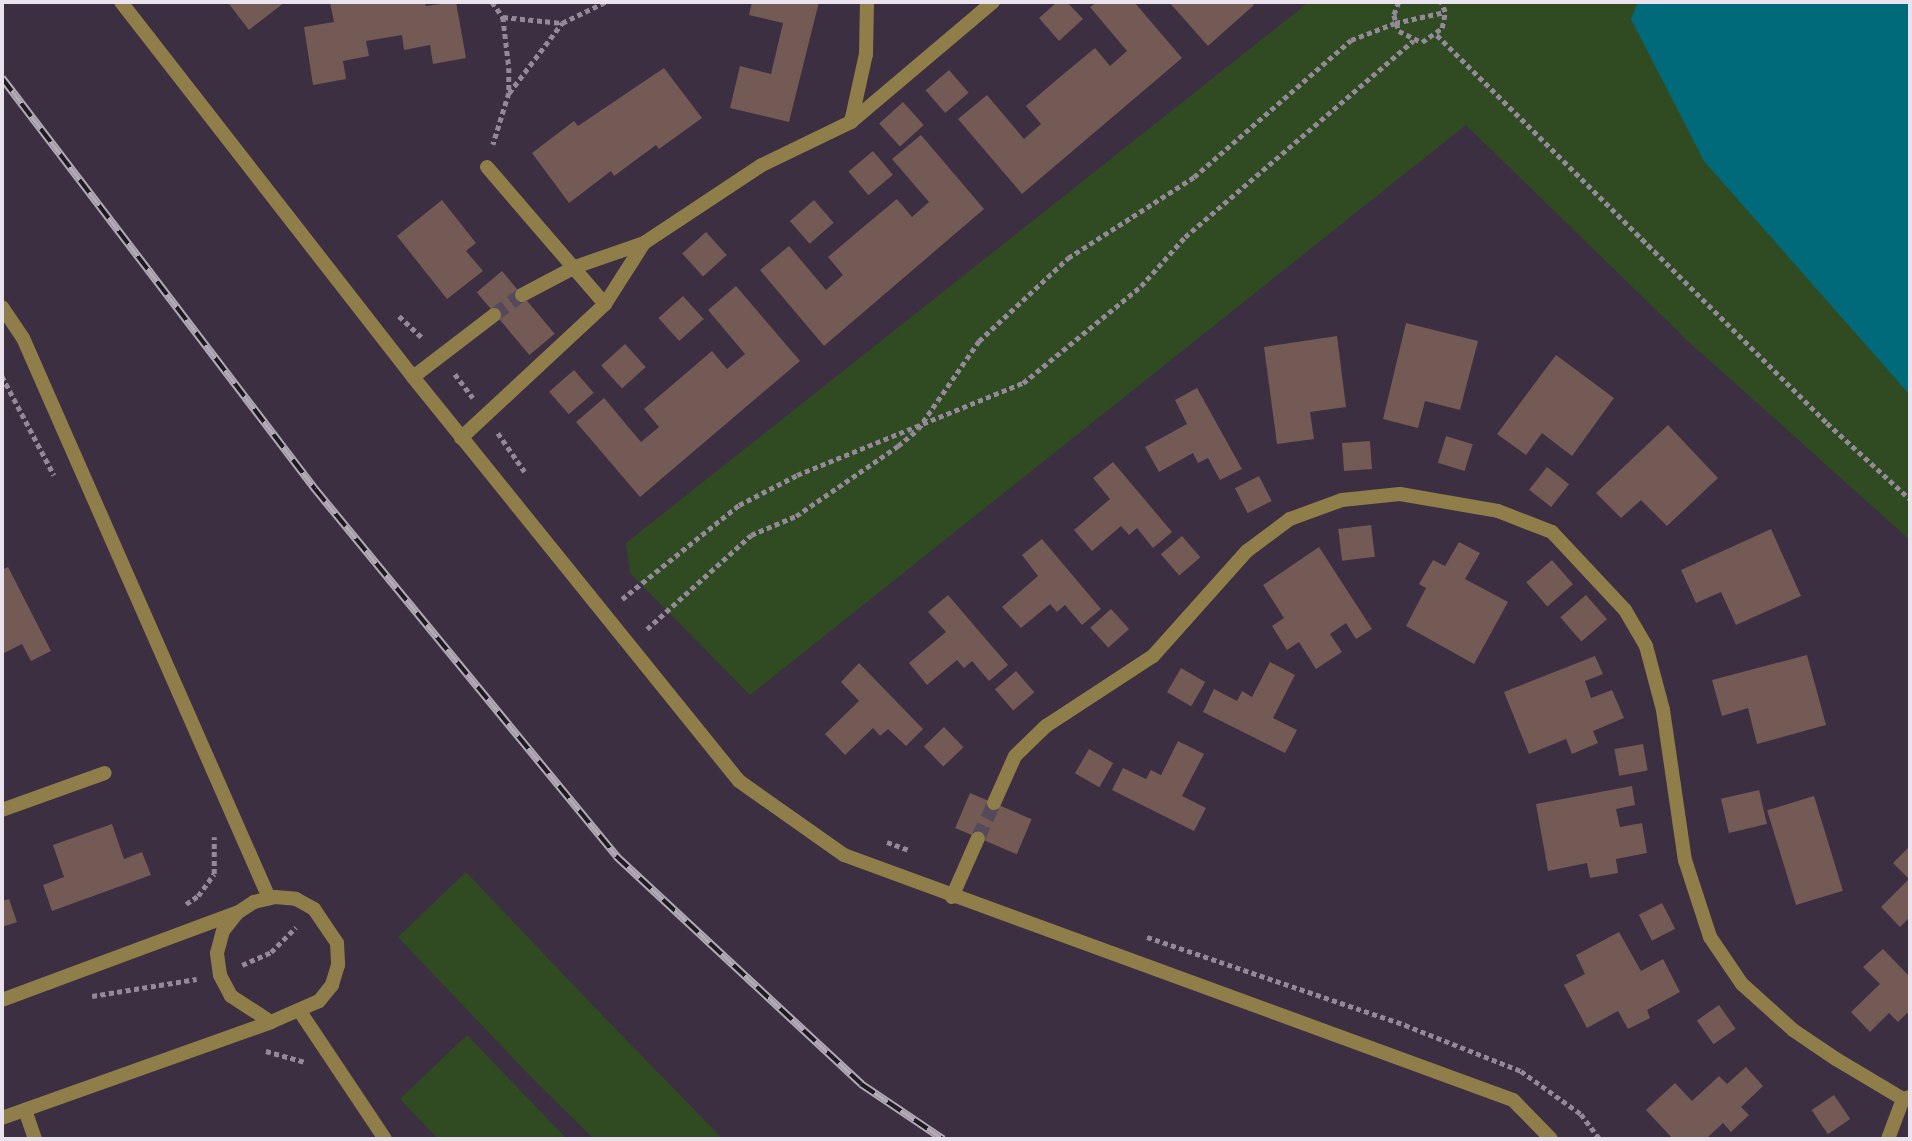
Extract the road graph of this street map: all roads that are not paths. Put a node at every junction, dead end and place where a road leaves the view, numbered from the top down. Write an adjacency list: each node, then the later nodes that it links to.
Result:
1 (121, 2): 12 (street)
2 (867, 2): 4 (street)
3 (993, 2): 4 (street)
4 (851, 122): 6 (street)
5 (486, 167): 7 (street)
6 (644, 243): 7 (street); 9 (street)
7 (575, 267): 8 (street); 9 (street)
8 (522, 295)
9 (605, 304): 13 (street)
10 (2, 307): 19 (street)
11 (494, 315): 12 (street)
12 (413, 377): 13 (street)
13 (461, 438): 18 (street)
14 (105, 772): 16 (street)
15 (994, 803): 24 (street)
16 (2, 810)
17 (978, 838): 18 (street)
18 (952, 897): 29 (street)
19 (269, 898): 20 (street); 22 (street)
20 (237, 913): 21 (street); 23 (street)
21 (2, 1000)
22 (301, 1013): 23 (street); 28 (street)
23 (271, 1022): 25 (street)
24 (1907, 1098): 30 (street)
25 (25, 1110): 26 (street); 27 (street)
26 (2, 1118)
27 (35, 1139)
28 (385, 1139)
29 (1551, 1139)
30 (1888, 1139)

